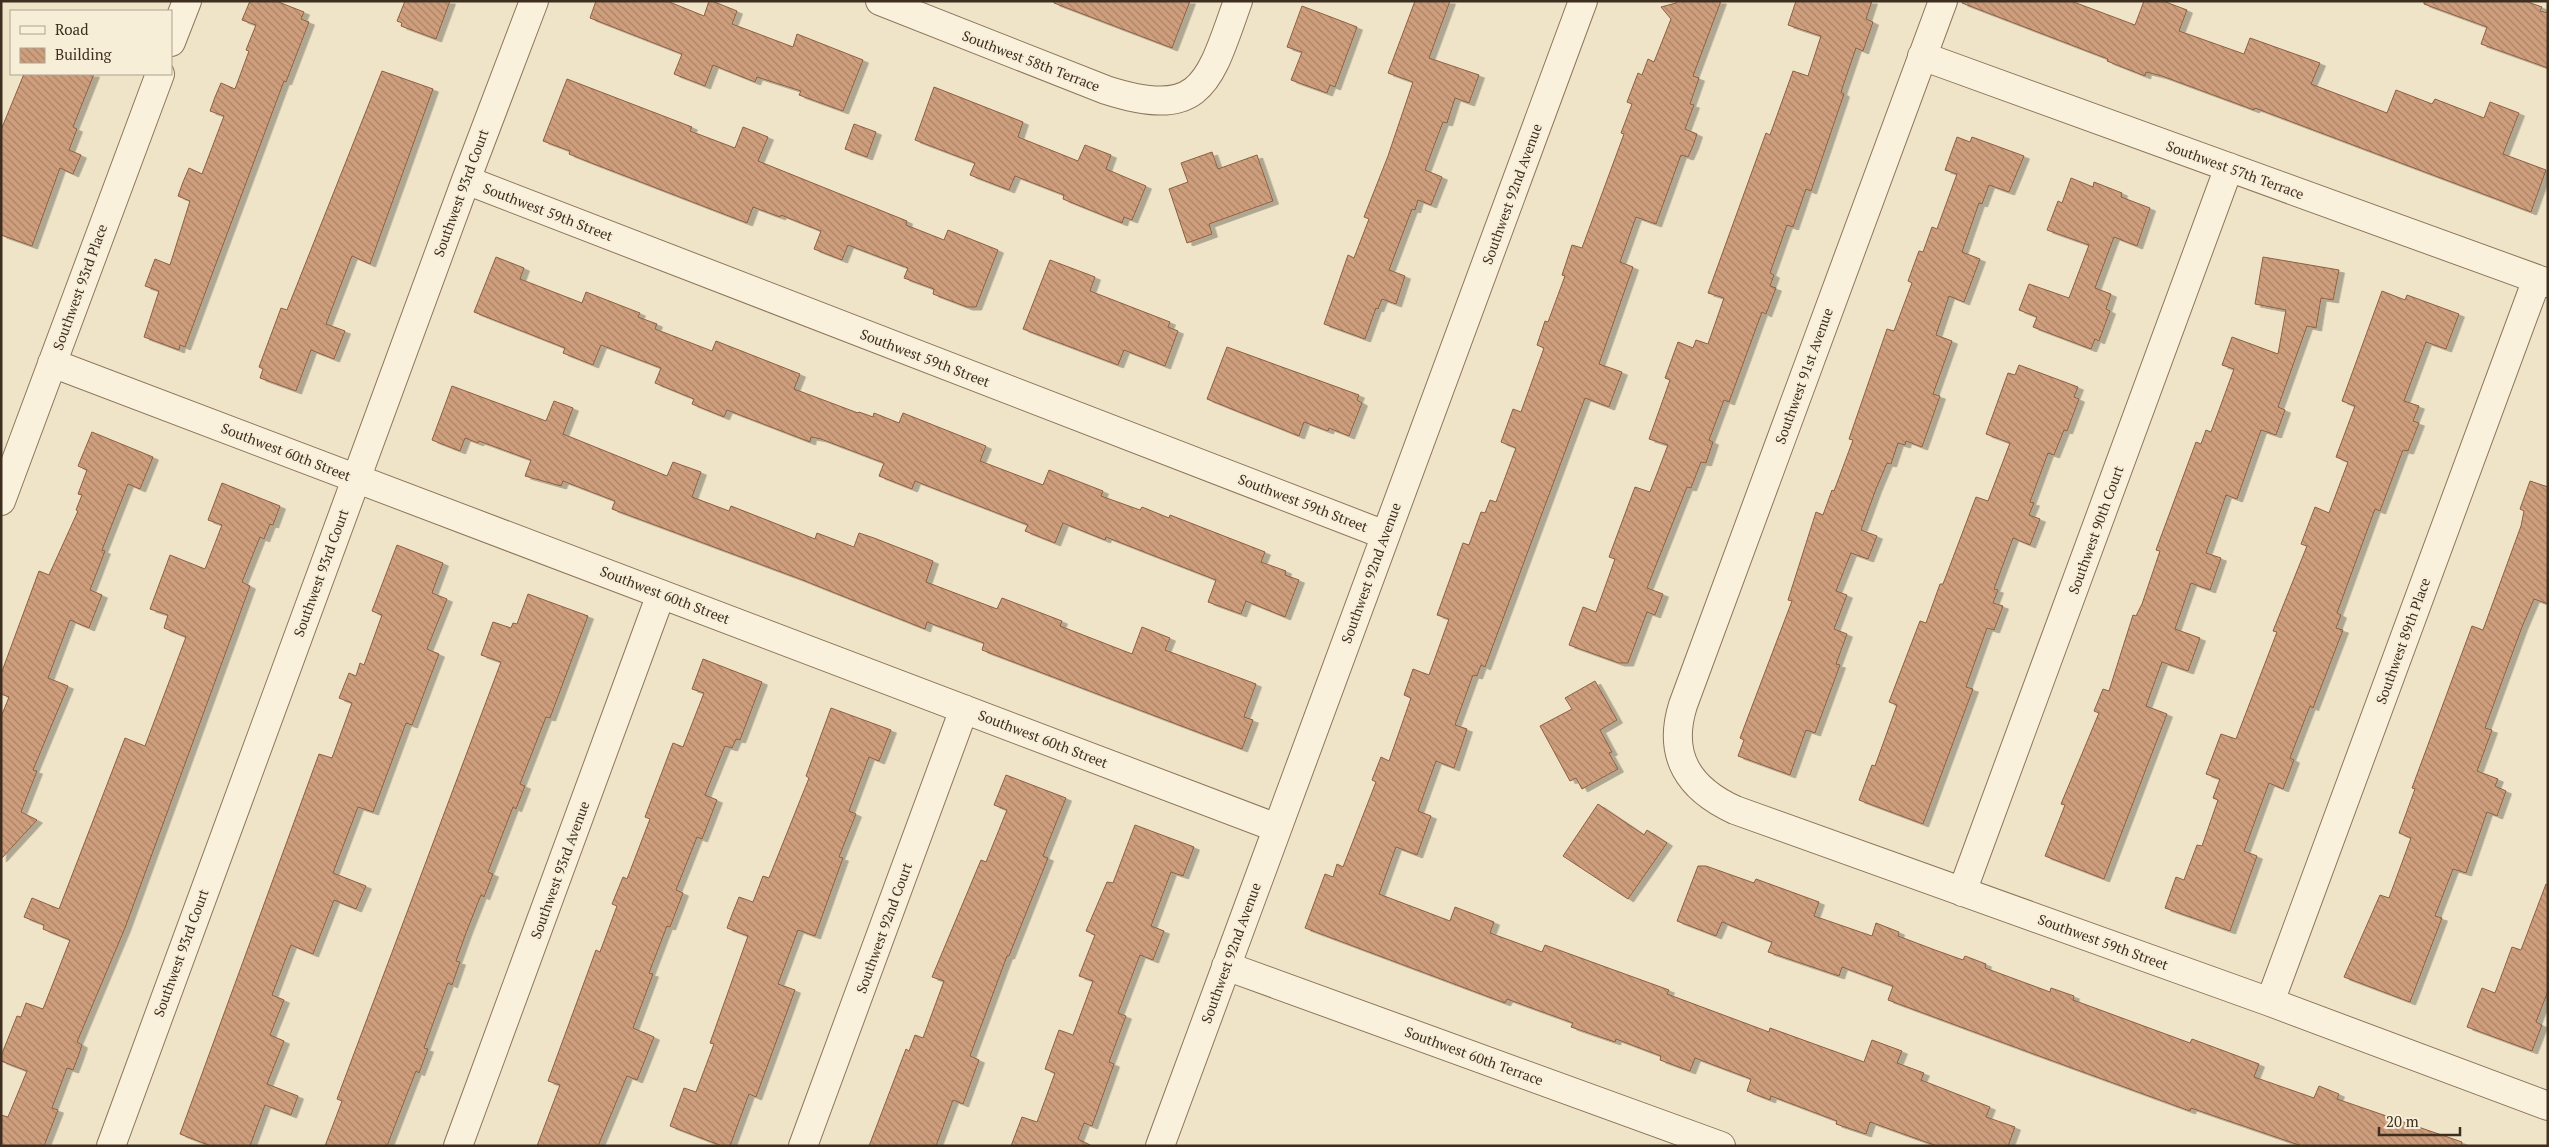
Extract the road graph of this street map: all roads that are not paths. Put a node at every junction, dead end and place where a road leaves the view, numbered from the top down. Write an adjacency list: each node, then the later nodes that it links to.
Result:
1 (186, 1): 7 (street)
2 (534, 1): 11 (street, Southwest 93rd Court)
3 (880, 1): 4 (street, Southwest 58th Terrace)
4 (1238, 1)
5 (1583, 1): 16 (street, Southwest 92nd Avenue)
6 (1943, 1): 8 (street, Southwest 91st Avenue)
7 (172, 39)
8 (1922, 56): 10 (street, Southwest 57th Terrace); 19 (street, Southwest 91st Avenue)
9 (160, 75): 13 (street, Southwest 93rd Place)
10 (2229, 168): 12 (street, Southwest 57th Terrace); 21 (street, Southwest 90th Court)
11 (466, 180): 14 (street, Southwest 93rd Court); 16 (street, Southwest 59th Street)
12 (2542, 281): 23 (street, Southwest 89th Place)
13 (52, 363): 14 (street, Southwest 60th Street); 15 (street, Southwest 93rd Place)
14 (356, 478): 17 (street, Southwest 60th Street); 26 (street, Southwest 93rd Court)
15 (1, 501)
16 (1385, 535): 20 (street, Southwest 92nd Avenue)
17 (662, 594): 18 (street, Southwest 60th Street); 27 (street, Southwest 93rd Avenue)
18 (964, 709): 20 (street, Southwest 60th Street); 28 (street, Southwest 92nd Court)
19 (1679, 753): 21 (street, Southwest 59th Street)
20 (1277, 828): 22 (street, Southwest 92nd Avenue)
21 (1962, 892): 23 (street, Southwest 59th Street)
22 (1226, 966): 25 (street, Southwest 60th Terrace); 29 (street, Southwest 92nd Avenue)
23 (2270, 1002): 24 (street, Southwest 59th Street)
24 (2548, 1106)
25 (1708, 1143)
26 (111, 1146)
27 (458, 1146)
28 (803, 1146)
29 (1160, 1146)

